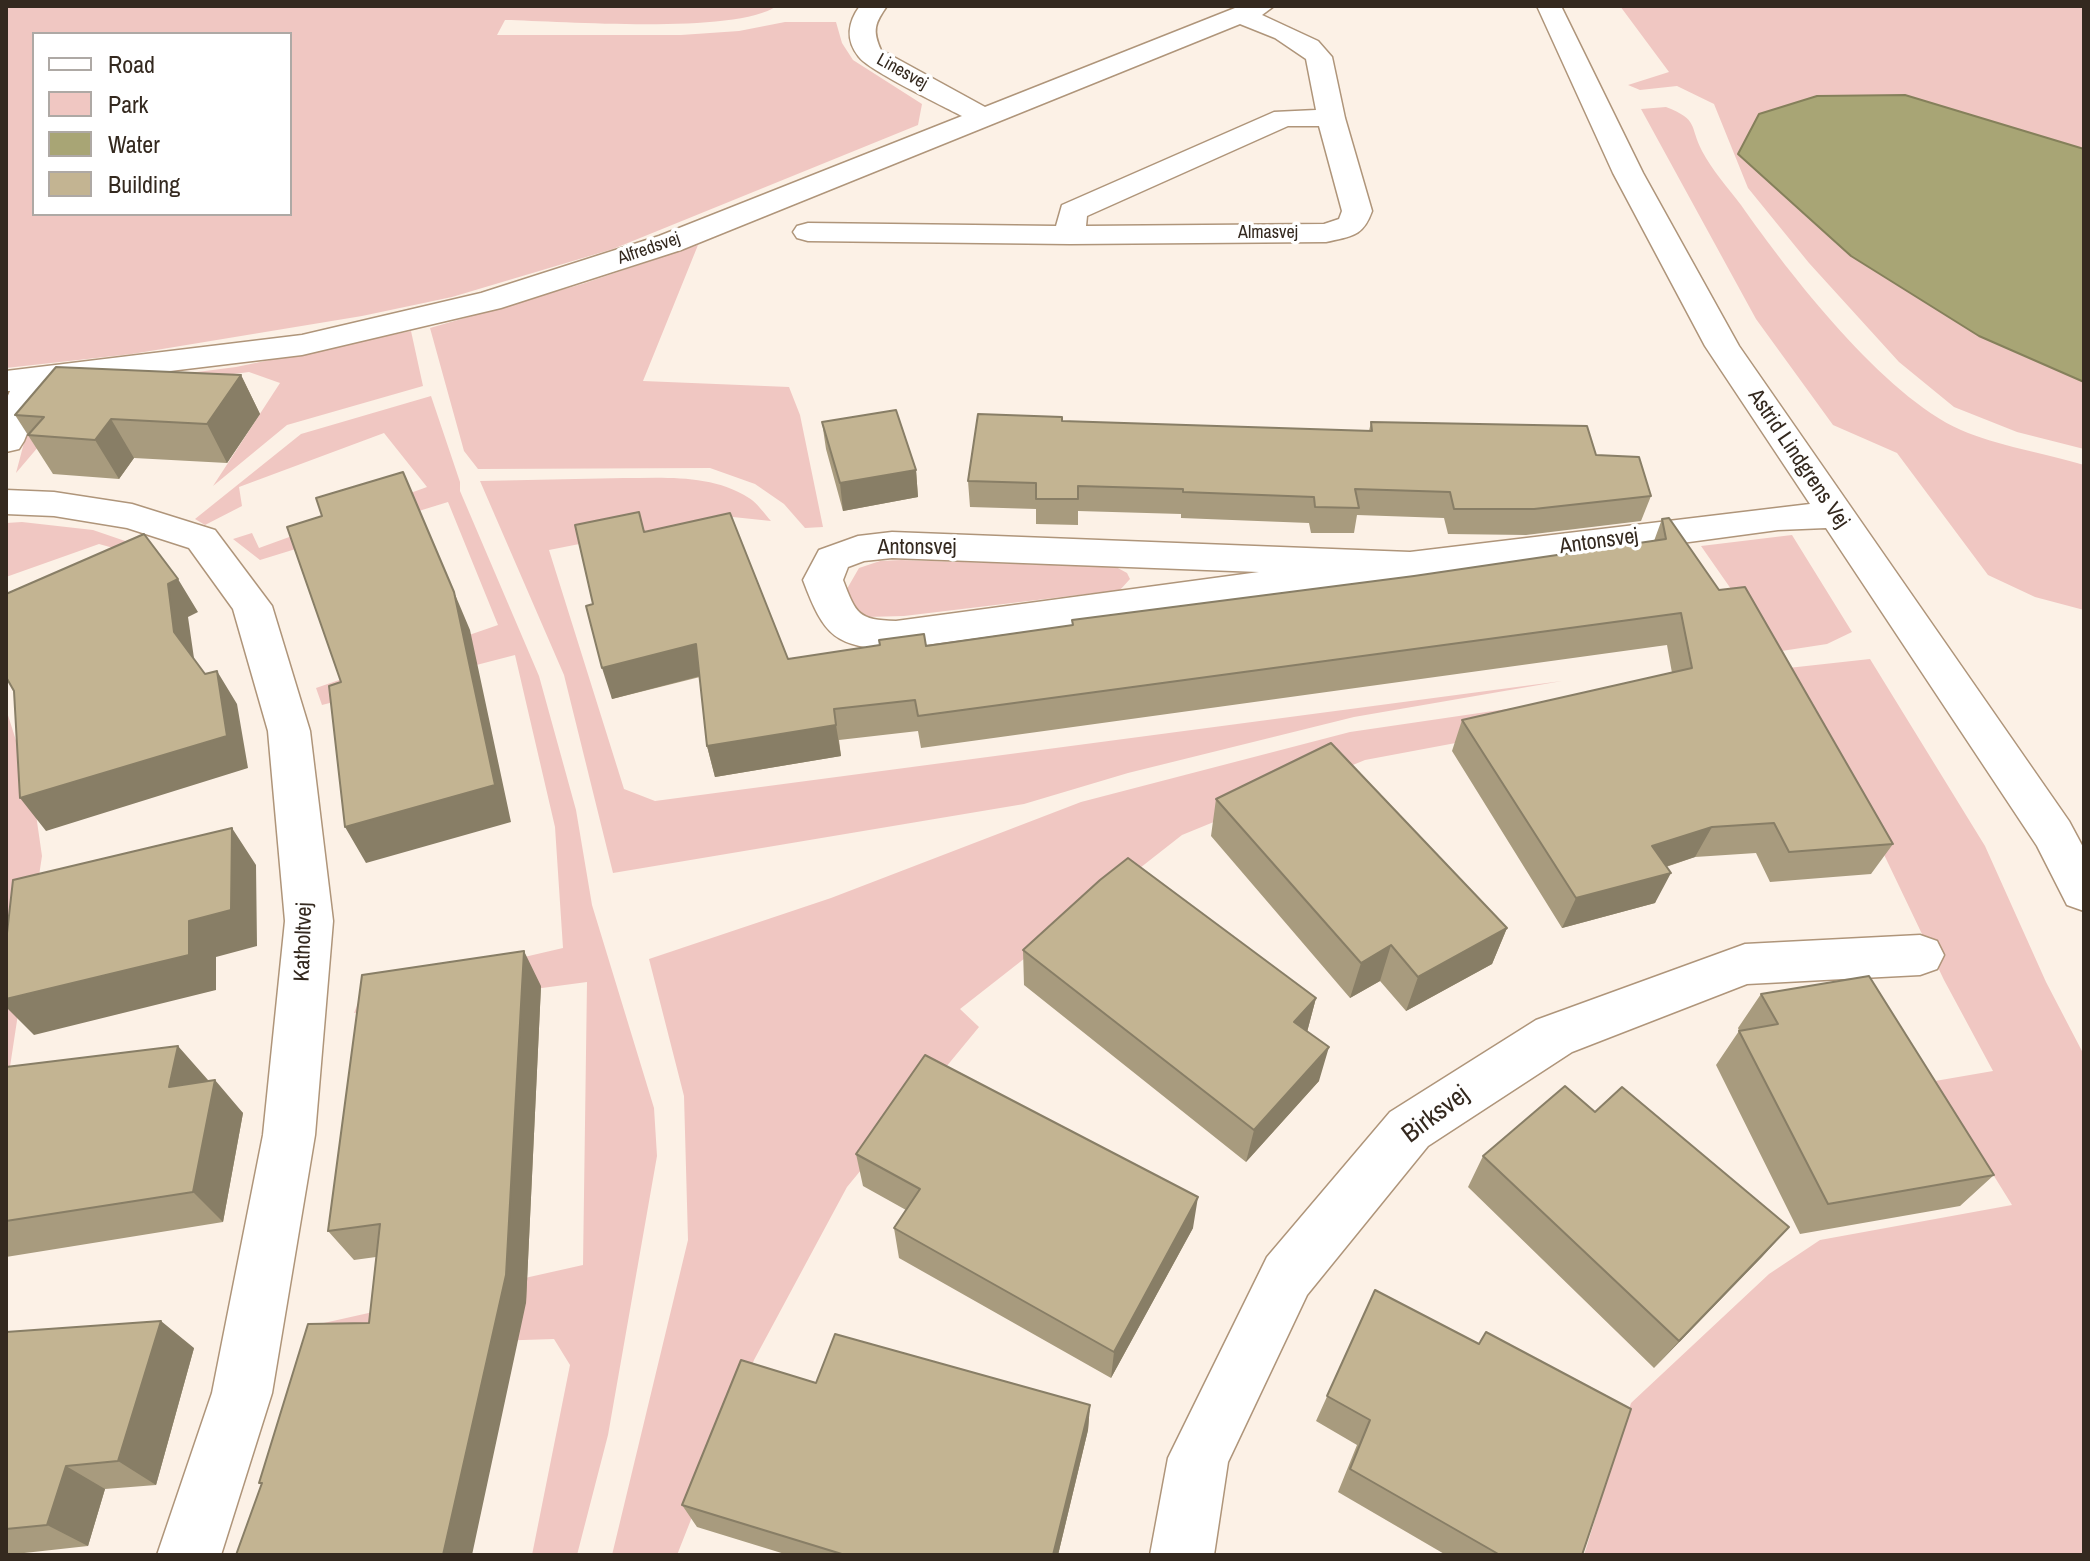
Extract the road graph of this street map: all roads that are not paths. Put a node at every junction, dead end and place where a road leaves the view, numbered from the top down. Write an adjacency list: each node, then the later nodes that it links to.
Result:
1 (875, 6): 4 (street, Linesvej)
2 (1549, 6): 11 (street, Astrid Lindgrens Vej)
3 (1251, 10): 4 (street, Alfredsvej); 5 (street, Almasvej)
4 (983, 117): 8 (street, Alfredsvej)
5 (1331, 118): 7 (street); 7 (street, Almasvej)
6 (808, 232): 7 (street, Almasvej)
7 (1070, 235)
8 (20, 379): 9 (street)
9 (6, 441)
10 (6, 502): 15 (street, Katholtvej)
11 (1836, 515): 12 (street, Antonsvej); 13 (street, Astrid Lindgrens Vej)
12 (1410, 565): 12 (street, Antonsvej)
13 (2084, 892)
14 (1920, 955): 16 (street, Birksvej)
15 (189, 1555)
16 (1182, 1555)

